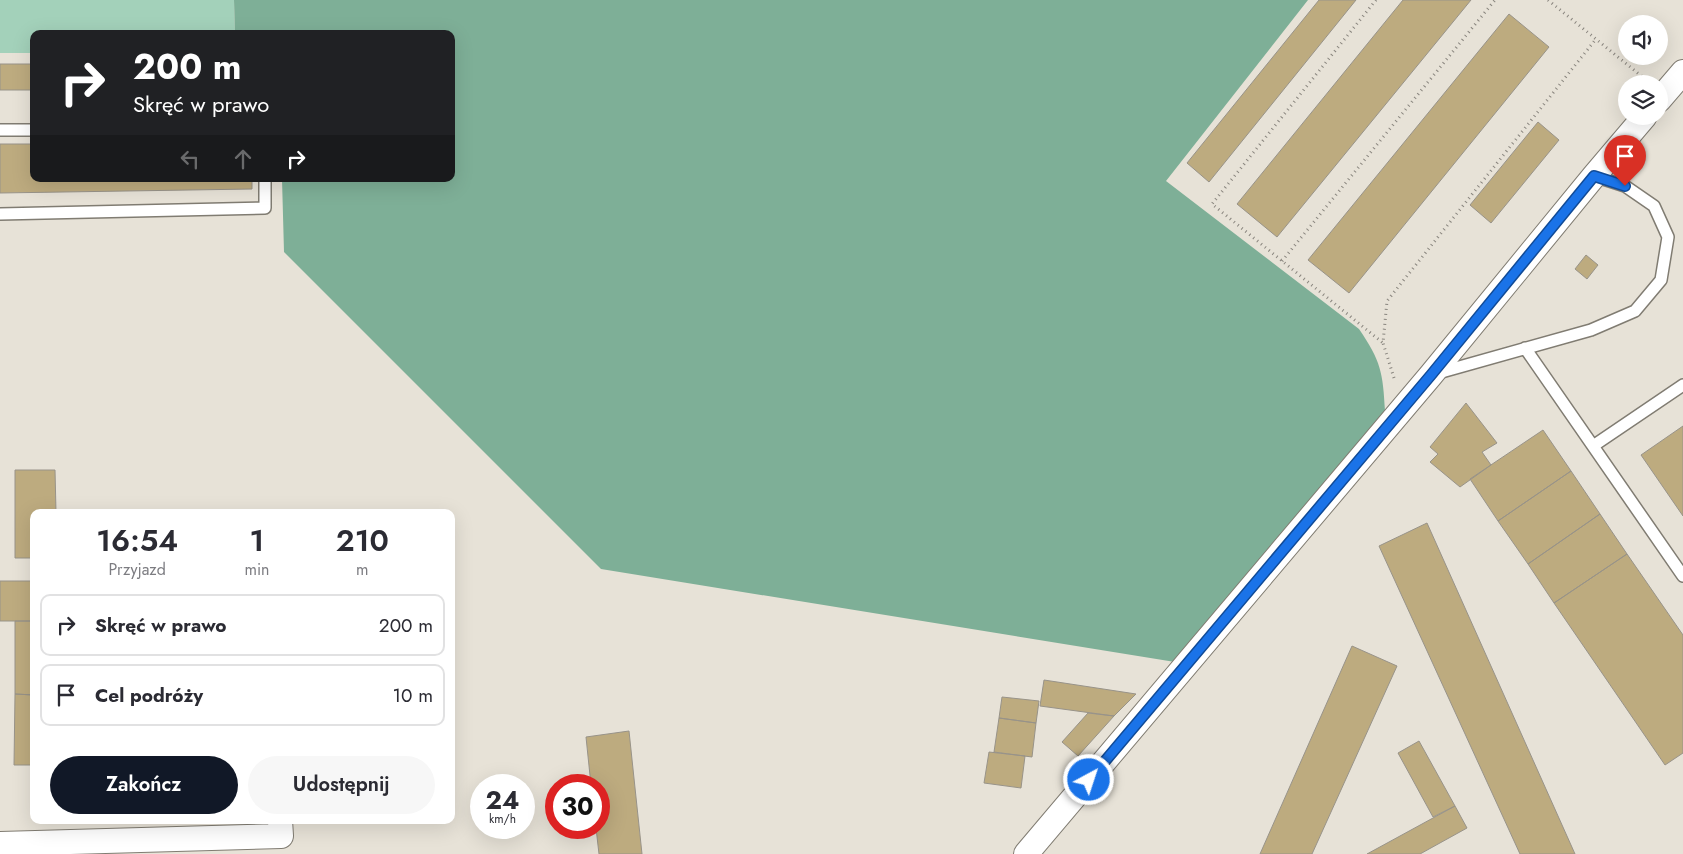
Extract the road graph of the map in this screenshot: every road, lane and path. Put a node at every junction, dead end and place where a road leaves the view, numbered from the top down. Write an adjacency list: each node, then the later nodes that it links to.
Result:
1 (1376, 0): 14 (path)
2 (1495, 0): 14 (path)
3 (1548, 0): 4 (path)
4 (1596, 38): 6 (path); 15 (path)
5 (1683, 72): 7 (street)
6 (1641, 75)
7 (1668, 90)
8 (1637, 125): 11 (street)
9 (0, 130): 10 (lane)
10 (30, 130)
11 (1594, 176): 16 (lane); 17 (street)
12 (264, 182): 13 (lane)
13 (0, 214)
14 (1282, 261): 15 (path)
15 (1383, 343): 19 (path)
16 (1525, 348): 17 (lane); 20 (lane)
17 (1431, 375): 19 (street)
18 (1683, 385): 20 (lane)
19 (1404, 407): 24 (street)
20 (1593, 446): 21 (lane)
21 (1683, 576)
22 (280, 824): 23 (street)
23 (0, 844)
24 (1026, 854)

